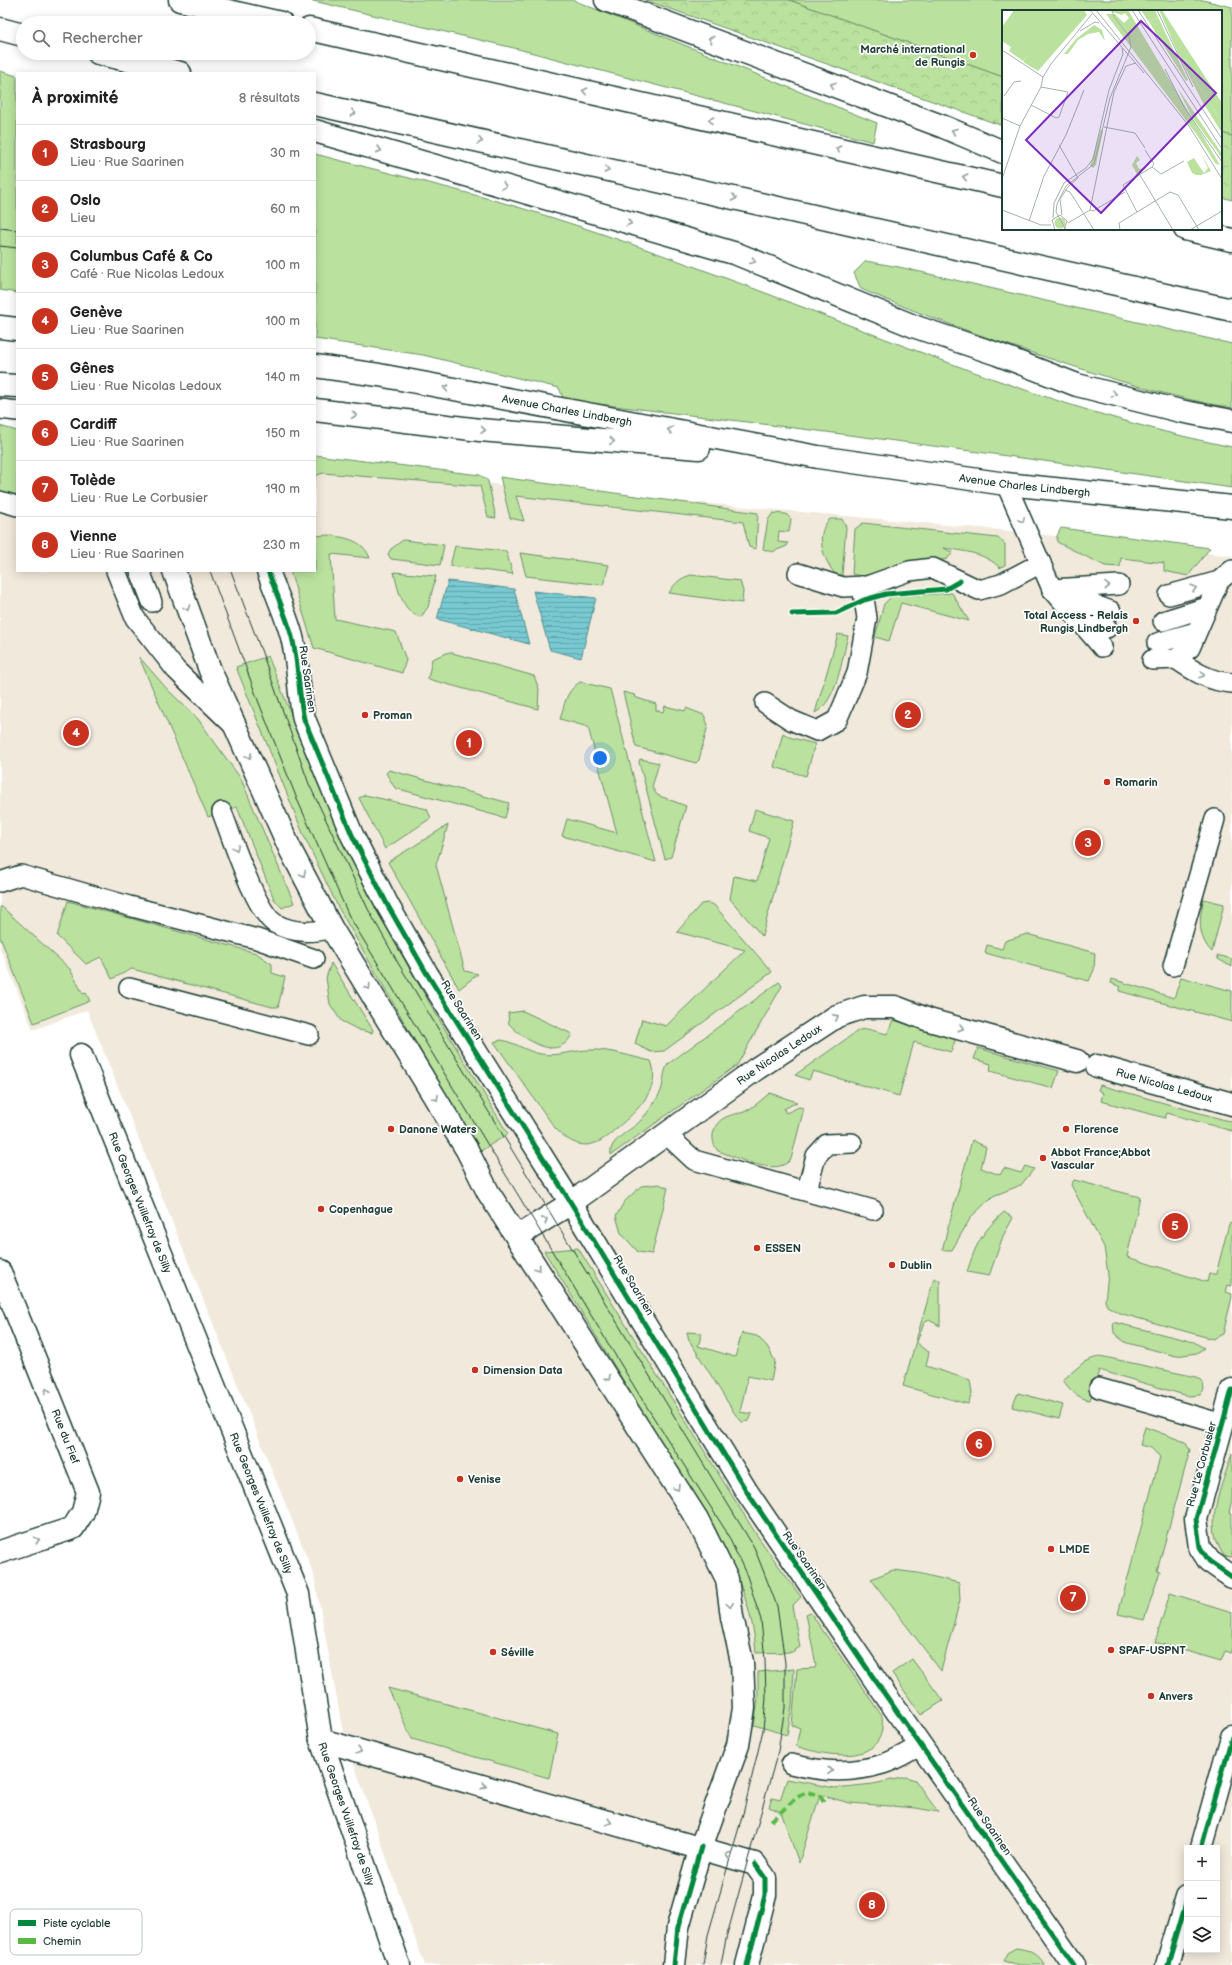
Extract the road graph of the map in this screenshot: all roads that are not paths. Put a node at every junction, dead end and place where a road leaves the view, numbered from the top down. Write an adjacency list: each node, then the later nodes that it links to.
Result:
1 (180, 0): 3 (main road)
2 (606, 0): 11 (main road, one-way to 2)
3 (250, 16)
4 (0, 29): 6 (main road)
5 (316, 31): 12 (main road, one-way to 5)
6 (16, 33)
7 (127, 60): 8 (main road)
8 (176, 72)
9 (316, 104): 15 (main road, one-way to 15)
10 (316, 132): 24 (main road, one-way to 24)
11 (1002, 152)
12 (1002, 186)
13 (1189, 230): 14 (main road)
14 (1232, 240)
15 (1232, 310)
16 (0, 327): 17 (main road)
17 (16, 329)
18 (316, 366): 25 (main road, Avenue Charles Lindbergh, one-way to 18)
19 (0, 385): 20 (main road)
20 (16, 386)
21 (0, 409): 23 (lane)
22 (316, 410): 25 (main road, Avenue Charles Lindbergh, one-way to 25)
23 (16, 411)
24 (1232, 421)
25 (818, 457): 26 (main road, Avenue Charles Lindbergh)
26 (1006, 484): 29 (main road, Avenue Charles Lindbergh); 30 (lane, one-way to 30)
27 (0, 501): 28 (lane)
28 (16, 506)
29 (1232, 507)
30 (1041, 563): 38 (lane); 39 (lane)
31 (116, 572): 50 (lane)
32 (140, 572): 41 (lane)
33 (174, 572): 50 (main road, one-way to 50)
34 (268, 572): 64 (main road, Rue Saarinen)
35 (798, 573): 38 (lane)
36 (1225, 575): 40 (lane, one-way to 36); 42 (lane)
37 (1119, 585): 39 (lane, one-way to 37)
38 (862, 586): 49 (lane)
39 (1052, 589): 43 (lane); 46 (lane)
40 (1169, 595)
41 (152, 602)
42 (1207, 607): 44 (lane); 45 (lane)
43 (1109, 620)
44 (1162, 621)
45 (1196, 632): 47 (lane); 47 (lane)
46 (1102, 647)
47 (1176, 659): 48 (lane, one-way to 48)
48 (1232, 683)
49 (765, 703)
50 (236, 727): 54 (main road, one-way to 54)
51 (222, 812): 54 (lane, one-way to 54)
52 (1215, 819): 56 (lane)
53 (0, 882): 55 (lane)
54 (332, 929): 66 (main road, one-way to 66)
55 (314, 959)
56 (1173, 966)
57 (129, 988): 58 (lane)
58 (309, 1035)
59 (81, 1055): 74 (main road, Rue Georges Vuillefroy de Silly)
60 (1232, 1104): 61 (main road, Rue Nicolas Ledoux, one-way to 60)
61 (666, 1134): 63 (lane); 64 (main road, Rue Nicolas Ledoux)
62 (852, 1143): 63 (lane)
63 (806, 1190): 65 (lane)
64 (571, 1203): 66 (main road, Rue Nicolas Ledoux, one-way to 64); 75 (main road, Rue Saarinen)
65 (873, 1210)
66 (518, 1236): 78 (main road, one-way to 78)
67 (0, 1272): 71 (main road, Rue du Fief, one-way to 67)
68 (1099, 1388): 70 (lane)
69 (1232, 1390): 70 (main road, Rue Le Corbusier)
70 (1223, 1424): 72 (main road, Rue Le Corbusier)
71 (0, 1552)
72 (1232, 1577)
73 (1232, 1737): 77 (main road)
74 (321, 1740): 78 (main road, one-way to 78); 80 (main road, Rue Georges Vuillefroy de Silly)
75 (922, 1745): 76 (lane, one-way to 75); 83 (main road, Rue Saarinen)
76 (792, 1764)
77 (1202, 1845)
78 (702, 1847): 81 (main road); 82 (main road, one-way to 78)
79 (1184, 1907): 84 (main road)
80 (399, 1965)
81 (674, 1965)
82 (747, 1965)
83 (1074, 1965)
84 (1166, 1965)

